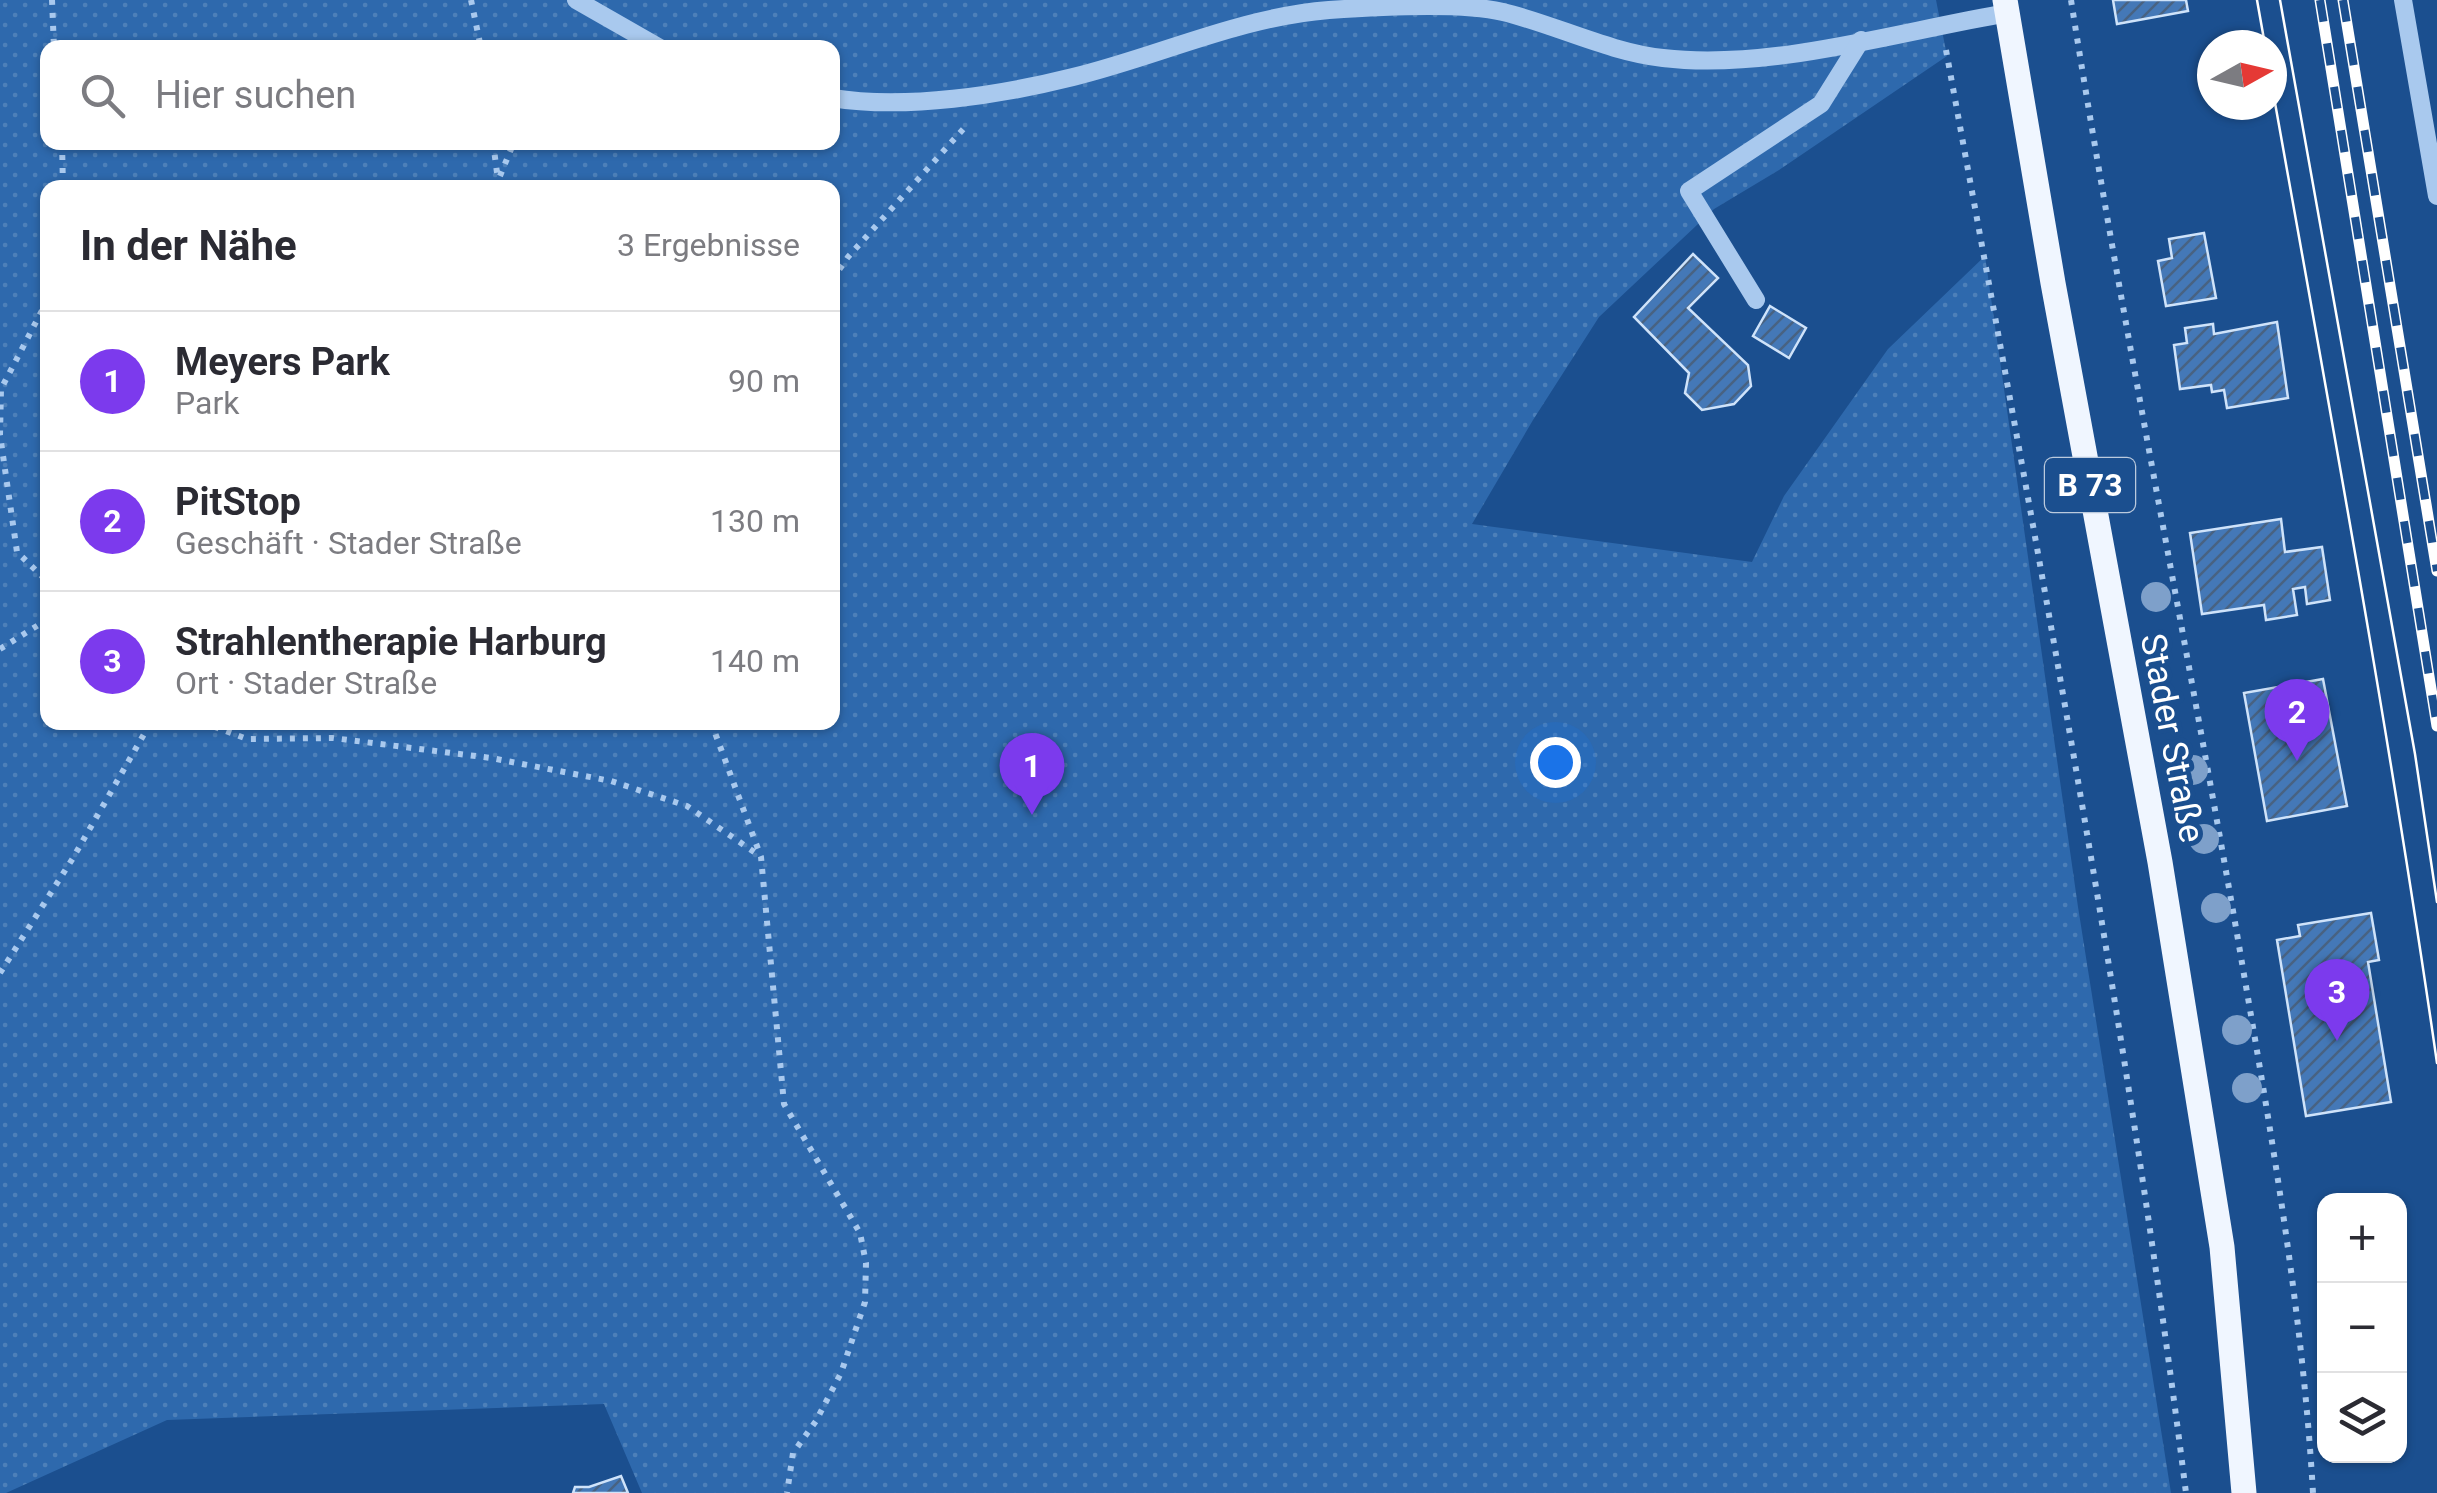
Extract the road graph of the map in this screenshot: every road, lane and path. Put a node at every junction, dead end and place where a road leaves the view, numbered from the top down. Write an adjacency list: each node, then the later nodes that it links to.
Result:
1 (52, 0): 8 (path)
2 (471, 0): 9 (path)
3 (576, 0): 10 (street)
4 (2071, 0): 35 (path)
5 (2403, 0): 20 (street)
6 (2006, 6): 7 (street); 34 (main road, Stader Straße / B 73)
7 (1941, 24): 11 (street); 33 (path)
8 (54, 40)
9 (479, 40)
10 (646, 40)
11 (1861, 40): 12 (street); 22 (street)
12 (999, 92): 13 (street); 21 (path)
13 (840, 98)
14 (62, 150): 17 (path)
15 (493, 150): 18 (path)
16 (511, 150): 19 (path)
17 (63, 180)
18 (496, 180)
19 (499, 180)
20 (2437, 196)
21 (840, 270)
22 (1756, 300)
23 (40, 315): 24 (path)
24 (40, 574)
25 (40, 623): 26 (path)
26 (0, 649)
27 (146, 730): 31 (path)
28 (223, 730): 30 (path)
29 (715, 730): 30 (path)
30 (762, 857): 32 (path)
31 (0, 973)
32 (786, 1493)
33 (2186, 1493)
34 (2244, 1493)
35 (2313, 1493)

